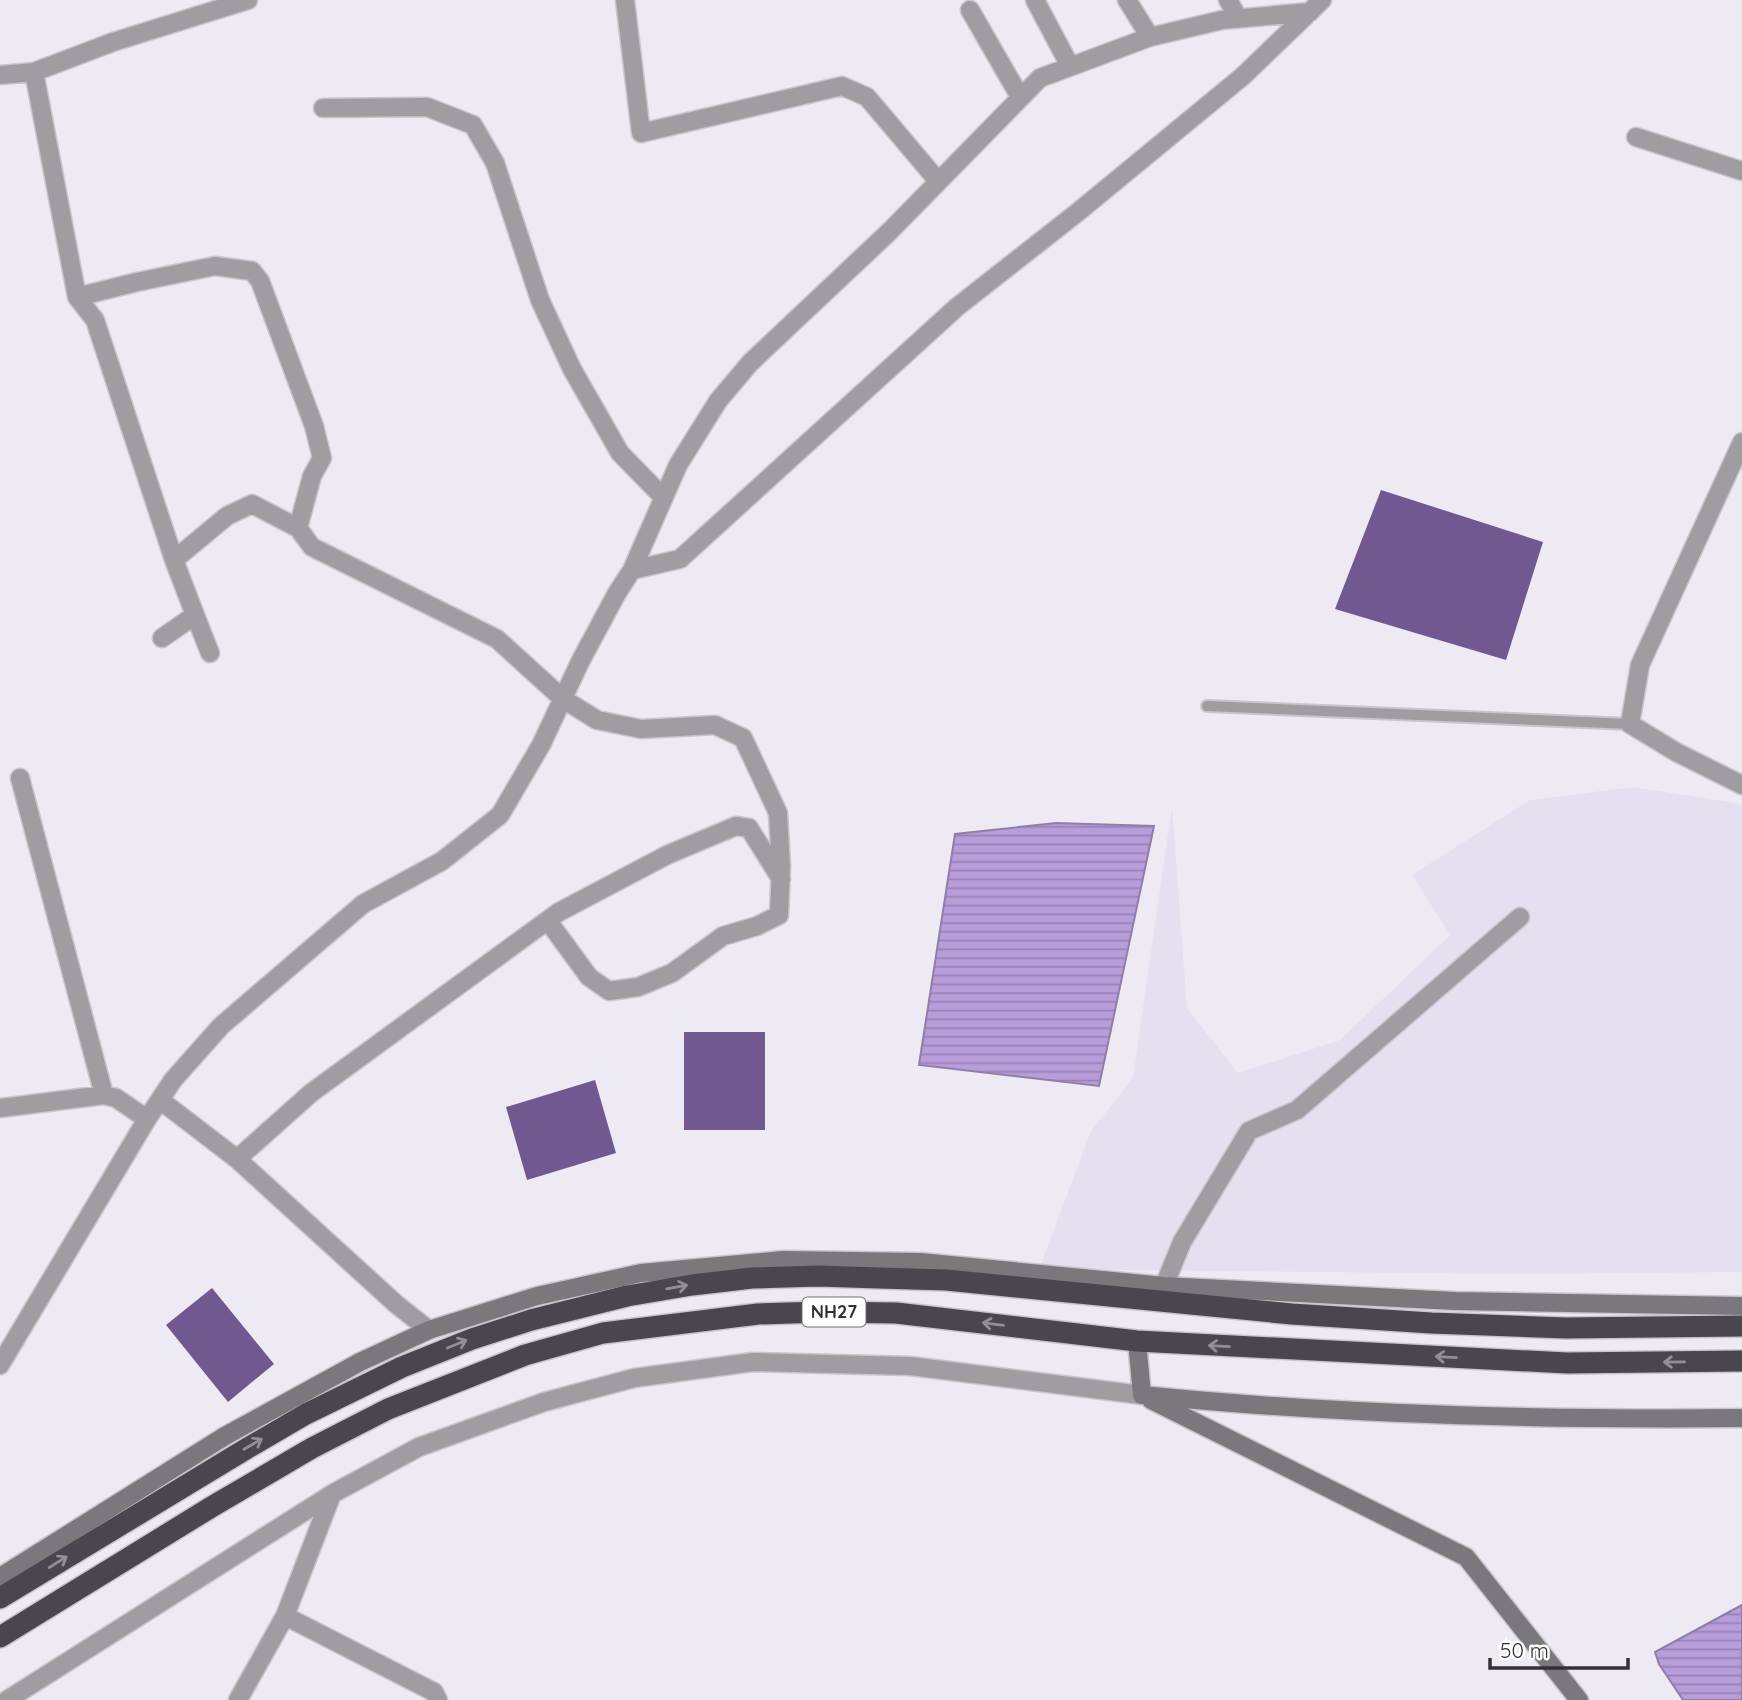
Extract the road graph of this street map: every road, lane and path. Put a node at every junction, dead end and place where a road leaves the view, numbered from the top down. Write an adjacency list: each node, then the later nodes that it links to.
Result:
1 (248, 0): 11 (street)
2 (625, 0): 17 (street)
3 (1035, 0): 10 (street)
4 (1127, 0): 9 (street)
5 (1228, 0): 8 (street)
6 (1316, 6): 8 (street); 23 (street)
7 (970, 10): 13 (street)
8 (1238, 18): 9 (street)
9 (1150, 37): 10 (street)
10 (1070, 66): 13 (street)
11 (34, 72): 12 (street); 18 (street)
12 (0, 75)
13 (1020, 97): 17 (street)
14 (323, 108): 20 (street)
15 (1636, 137): 16 (street)
16 (1742, 171)
17 (938, 181): 20 (street)
18 (77, 297): 21 (street); 22 (street)
19 (1742, 442): 29 (street)
20 (663, 497): 23 (street)
21 (298, 528): 22 (street); 27 (street)
22 (174, 560): 24 (street)
23 (632, 570): 27 (street)
24 (195, 615): 25 (street); 26 (street)
25 (162, 638)
26 (210, 653)
27 (563, 699): 32 (street); 36 (street)
28 (1207, 706): 29 (lane)
29 (1630, 724): 31 (street)
30 (20, 778): 35 (street)
31 (1742, 785)
32 (781, 879): 34 (street); 34 (street)
33 (1520, 917): 40 (street)
34 (548, 921): 39 (street)
35 (104, 1095): 37 (street); 38 (street)
36 (160, 1100): 38 (street); 39 (street)
37 (0, 1108)
38 (147, 1119): 46 (street)
39 (237, 1159): 43 (street)
40 (1164, 1286): 41 (street); 43 (street)
41 (1742, 1306)
42 (1742, 1326): 51 (highway, NH27, one-way to 42)
43 (429, 1330): 50 (street)
44 (1137, 1341): 45 (highway, NH27, one-way to 44); 47 (street); 53 (highway, NH27, one-way to 53)
45 (1742, 1361)
46 (0, 1365)
47 (1142, 1395): 48 (street); 49 (street); 57 (street)
48 (1742, 1418)
49 (332, 1494): 52 (street); 54 (street)
50 (0, 1577)
51 (0, 1598)
52 (285, 1616): 55 (street); 56 (street)
53 (0, 1637)
54 (7, 1700)
55 (238, 1700)
56 (438, 1700)
57 (1579, 1700)

